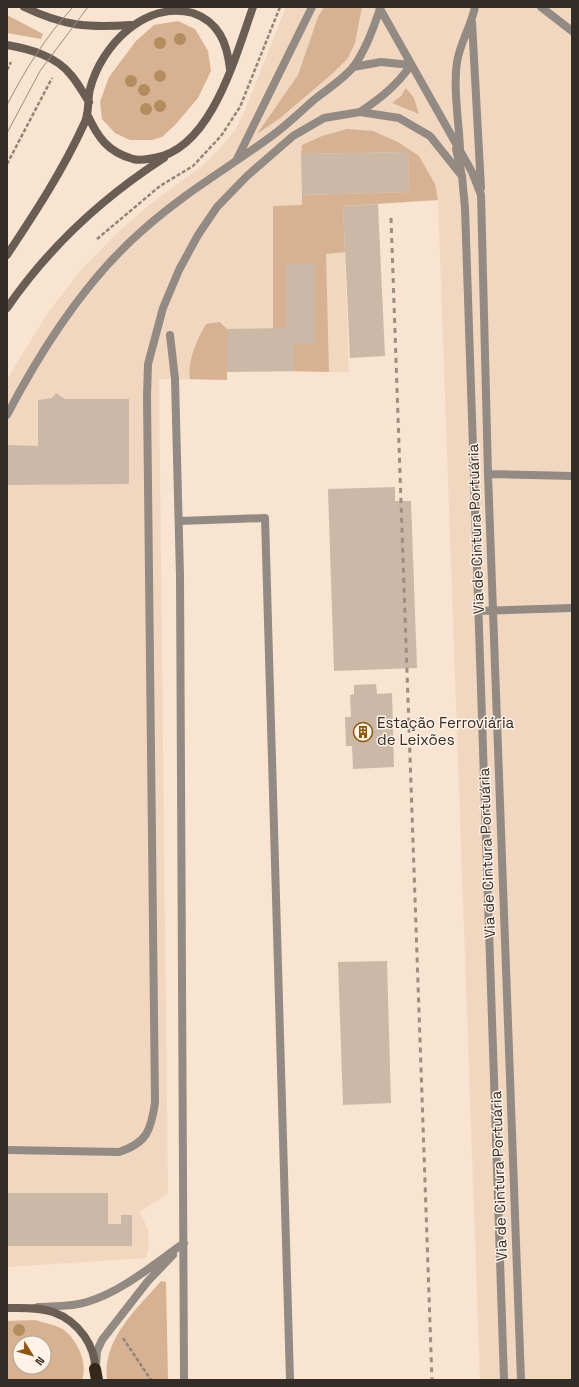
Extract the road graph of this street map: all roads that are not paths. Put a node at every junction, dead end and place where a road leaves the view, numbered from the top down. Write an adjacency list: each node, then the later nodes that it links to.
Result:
1 (24, 7): 10 (main road)
2 (152, 7): 8 (main road)
3 (254, 7): 15 (main road)
4 (312, 7): 22 (lane)
5 (475, 7): 9 (lane)
6 (541, 7): 11 (lane)
7 (379, 8): 13 (lane, Via de Cintura Portuária); 14 (lane)
8 (142, 17): 10 (main road); 15 (main road)
9 (472, 22): 20 (lane); 24 (lane)
10 (131, 25): 16 (main road)
11 (572, 31)
12 (7, 45): 16 (main road)
13 (411, 65): 14 (lane); 17 (lane); 19 (lane, Via de Cintura Portuária)
14 (353, 67): 22 (lane)
15 (230, 69): 21 (main road)
16 (89, 102): 18 (main road)
17 (360, 112): 23 (lane); 35 (lane)
18 (87, 114): 21 (main road); 25 (main road)
19 (453, 139): 20 (lane, Via de Cintura Portuária); 23 (lane, Via de Cintura Portuária)
20 (460, 152): 23 (lane); 24 (lane, Via de Cintura Portuária)
21 (172, 153): 26 (main road)
22 (236, 160): 28 (lane)
23 (462, 176): 33 (lane, Via de Cintura Portuária)
24 (481, 195): 29 (lane, Via de Cintura Portuária)
25 (7, 255)
26 (7, 308)
27 (170, 335): 31 (lane)
28 (7, 415)
29 (488, 474): 30 (lane); 34 (lane, Via de Cintura Portuária)
30 (572, 476)
31 (179, 521): 36 (lane); 41 (lane)
32 (572, 608): 34 (lane)
33 (478, 611): 34 (lane); 42 (lane, Via de Cintura Portuária)
34 (493, 611): 43 (lane, Via de Cintura Portuária)
35 (7, 1150)
36 (184, 1243): 38 (lane); 39 (lane); 40 (lane)
37 (7, 1308): 38 (main road)
38 (22, 1308): 39 (main road)
39 (96, 1376)
40 (184, 1380)
41 (290, 1380)
42 (504, 1380)
43 (521, 1380)

